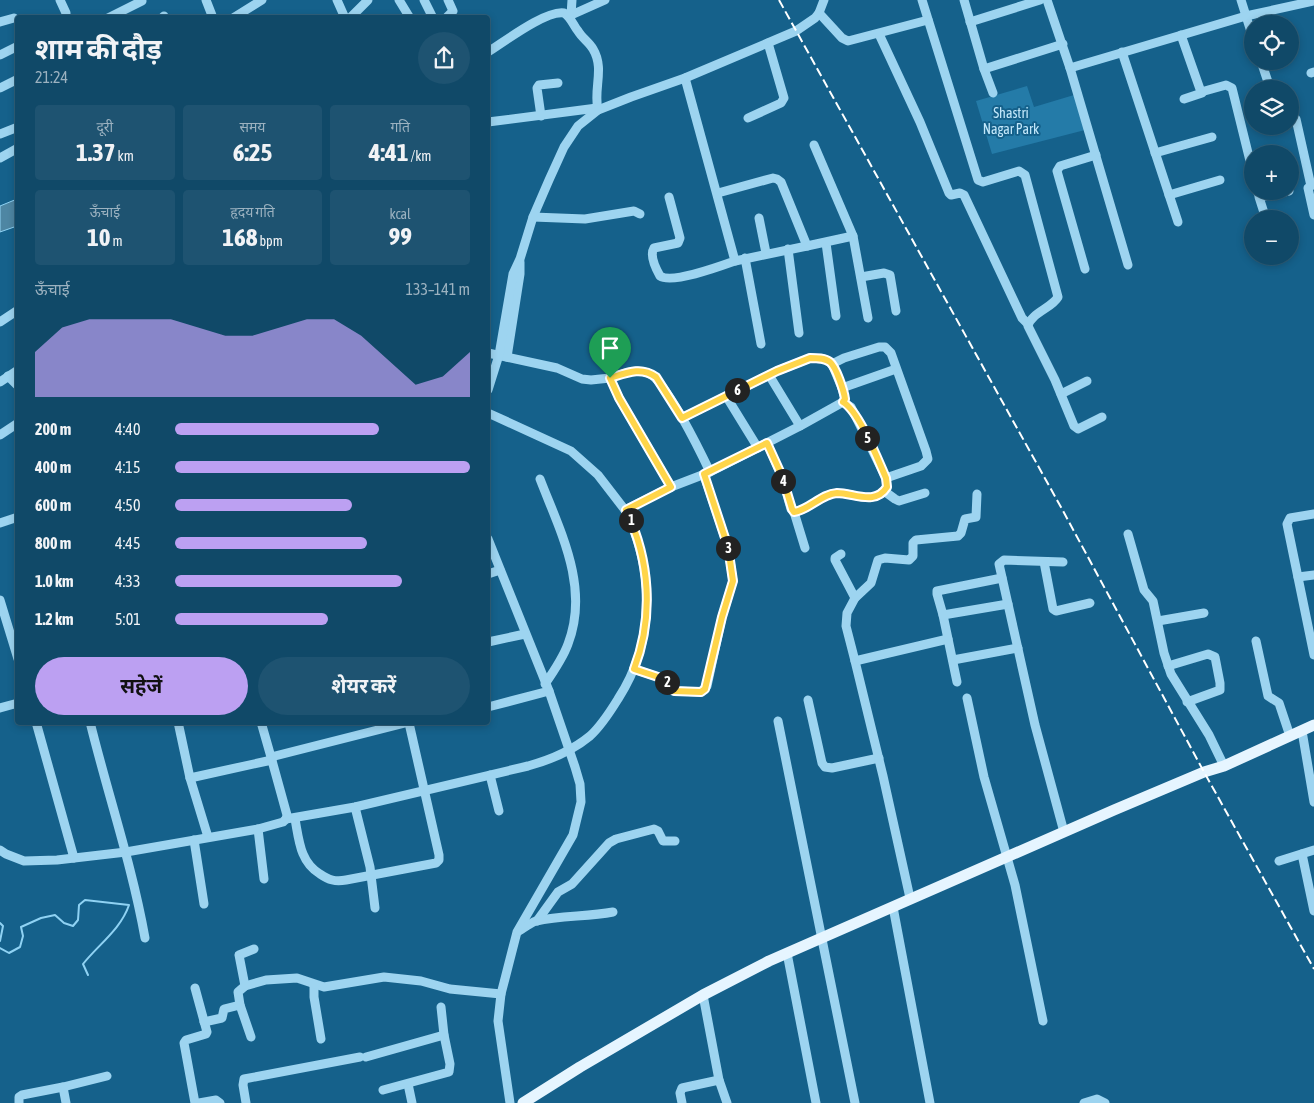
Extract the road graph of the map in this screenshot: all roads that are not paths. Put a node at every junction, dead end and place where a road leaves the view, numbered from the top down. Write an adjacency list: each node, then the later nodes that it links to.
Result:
1 (60, 0): 21 (street)
2 (206, 0): 23 (street)
3 (262, 0): 19 (street)
4 (337, 0): 24 (street)
5 (368, 0): 25 (street)
6 (399, 0): 26 (street)
7 (424, 0): 27 (street)
8 (448, 0): 28 (street)
9 (572, 0): 31 (street)
10 (604, 0): 31 (street)
11 (824, 0): 20 (street)
12 (922, 0): 34 (street)
13 (964, 0): 36 (street)
14 (1040, 0): 36 (street)
15 (1047, 0): 40 (street)
16 (1241, 0): 29 (street)
17 (142, 1): 22 (street)
18 (1314, 1): 30 (street)
19 (247, 9)
20 (819, 13): 37 (street); 39 (street)
21 (65, 15)
22 (116, 15)
23 (212, 15)
24 (344, 15)
25 (356, 15)
26 (408, 15)
27 (432, 15)
28 (449, 15)
29 (1246, 15)
30 (1251, 15)
31 (570, 16): 42 (street); 54 (street)
32 (1244, 17): 38 (street)
33 (14, 18): 35 (street)
34 (928, 20): 37 (street); 93 (street)
35 (0, 22)
36 (970, 22): 46 (street)
37 (879, 34): 93 (street)
38 (1181, 35): 43 (street); 51 (street)
39 (768, 43): 47 (street); 56 (street)
40 (1063, 44): 45 (street); 46 (street)
41 (15, 48): 44 (street)
42 (490, 51)
43 (1122, 52): 45 (street); 65 (street)
44 (0, 55)
45 (1070, 68): 66 (street)
46 (984, 69): 52 (street)
47 (685, 78): 54 (street); 70 (street)
48 (15, 80): 50 (street)
49 (558, 83): 55 (street)
50 (0, 88)
51 (1202, 92): 53 (street); 63 (street)
52 (993, 93)
53 (1184, 99)
54 (598, 109): 55 (street); 75 (street)
55 (541, 116): 57 (street)
56 (748, 118)
57 (490, 122)
58 (15, 128): 60 (street)
59 (1299, 133): 69 (street)
60 (0, 134)
61 (1212, 137): 65 (street)
62 (814, 145): 78 (street)
63 (1246, 145)
64 (15, 150): 67 (street)
65 (1155, 153): 71 (street)
66 (1096, 155): 85 (street); 86 (street)
67 (0, 158)
68 (1220, 180): 71 (street)
69 (1311, 187): 74 (street)
70 (718, 193): 80 (street); 84 (street)
71 (1169, 195): 77 (street)
72 (669, 197): 84 (street)
73 (640, 214): 75 (street)
74 (1314, 215)
75 (533, 217): 97 (street)
76 (759, 218): 82 (street)
77 (1178, 222)
78 (853, 236): 79 (street); 87 (street)
79 (826, 243): 80 (street); 90 (street)
80 (807, 246): 81 (street)
81 (788, 249): 82 (street); 94 (street)
82 (766, 253): 83 (street)
83 (745, 258): 84 (street); 95 (street)
84 (735, 261)
85 (1128, 265)
86 (1084, 269)
87 (861, 277): 88 (street); 91 (street)
88 (896, 310)
89 (15, 312): 92 (street)
90 (836, 316)
91 (868, 318)
92 (0, 322)
93 (1028, 324): 109 (street)
94 (799, 333)
95 (762, 344)
96 (490, 353): 97 (street)
97 (503, 356): 103 (street); 107 (street)
98 (832, 364): 99 (street); 101 (street); 108 (street)
99 (896, 370): 108 (street); 122 (street)
100 (15, 372): 102 (street)
101 (769, 375): 110 (street); 116 (street)
102 (8, 376): 104 (street); 106 (street)
103 (610, 378): 114 (street); 123 (street)
104 (0, 382)
105 (1087, 382): 109 (street)
106 (15, 383)
107 (490, 385)
108 (842, 388): 111 (street)
109 (1061, 394): 113 (street)
110 (726, 396): 114 (street); 119 (street)
111 (843, 402): 116 (street); 122 (street)
112 (490, 415): 127 (street)
113 (1102, 417)
114 (682, 418): 120 (street)
115 (15, 425): 117 (street)
116 (800, 426): 118 (street)
117 (0, 435)
118 (767, 443): 119 (street); 128 (street)
119 (758, 448): 120 (street)
120 (707, 473): 123 (street); 160 (street)
121 (540, 478): 162 (street)
122 (886, 478): 124 (street)
123 (671, 487): 127 (street)
124 (884, 491): 125 (street); 128 (street)
125 (925, 493)
126 (977, 494): 143 (street)
127 (626, 510): 160 (street)
128 (794, 512): 134 (street)
129 (1314, 514): 141 (street)
130 (15, 518): 131 (street)
131 (0, 523)
132 (1128, 534): 149 (street)
133 (490, 544): 138 (street)
134 (805, 548)
135 (841, 554): 143 (street)
136 (1044, 562): 137 (street); 142 (street); 144 (street)
137 (1062, 562)
138 (500, 570): 139 (street); 150 (street)
139 (490, 573)
140 (1314, 575): 141 (street)
141 (1298, 577): 156 (street)
142 (1002, 578): 146 (street); 148 (street)
143 (855, 598): 158 (street)
144 (1090, 603)
145 (0, 604): 155 (street)
146 (1008, 604): 148 (street); 154 (street)
147 (1204, 613): 149 (street)
148 (943, 615): 151 (street)
149 (1158, 622): 159 (street)
150 (525, 634): 153 (street); 162 (street)
151 (948, 639): 157 (street); 158 (street)
152 (1256, 641): 178 (street)
153 (490, 642)
154 (1018, 648): 157 (street); 191 (street)
155 (15, 650)
156 (1314, 655)
157 (952, 660): 161 (street)
158 (855, 661): 181 (street)
159 (1168, 666): 165 (street); 165 (street)
160 (634, 669): 179 (street)
161 (957, 682)
162 (547, 687): 167 (street); 179 (street)
163 (967, 698): 200 (street)
164 (808, 700): 181 (street)
165 (1187, 702): 182 (street)
166 (15, 704): 168 (street)
167 (490, 706)
168 (0, 708)
169 (778, 721): 213 (street)
170 (37, 725): 199 (street)
171 (91, 725): 197 (street)
172 (179, 725): 184 (street)
173 (262, 725): 180 (street)
174 (401, 725): 180 (street)
175 (409, 725): 185 (street)
176 (1314, 725): 177 (main road)
177 (1302, 731): 178 (main road); 186 (street)
178 (1290, 736): 182 (main road)
179 (569, 749): 183 (street); 211 (street)
180 (271, 758): 184 (street); 189 (street)
181 (879, 758): 204 (street)
182 (1224, 766): 191 (main road)
183 (490, 775): 185 (street); 188 (street)
184 (190, 778): 192 (street)
185 (425, 790): 187 (street); 202 (street)
186 (1314, 802)
187 (355, 807): 189 (street); 202 (street)
188 (499, 811)
189 (291, 819): 190 (street); 202 (street)
190 (258, 829): 192 (street); 203 (street)
191 (1064, 832): 200 (main road)
192 (208, 837): 193 (street)
193 (194, 840): 197 (street); 205 (street)
194 (675, 840): 210 (street)
195 (0, 850): 199 (street)
196 (1314, 850): 198 (street)
197 (126, 852): 199 (street); 212 (street)
198 (1302, 854): 201 (street); 208 (street)
199 (74, 858)
200 (1008, 858): 204 (main road); 223 (street)
201 (1279, 861)
202 (372, 876): 206 (street)
203 (264, 878)
204 (910, 898): 207 (main road)
205 (204, 904)
206 (375, 908)
207 (892, 908): 213 (main road); 246 (street)
208 (1314, 911)
209 (612, 912): 210 (street)
210 (537, 921): 211 (street)
211 (517, 932): 219 (street)
212 (145, 938)
213 (822, 938): 215 (main road); 245 (street)
214 (254, 949): 217 (street)
215 (787, 953): 220 (main road); 244 (street)
216 (314, 985): 217 (street); 219 (street); 227 (street)
217 (244, 986): 221 (street)
218 (195, 988): 224 (street)
219 (501, 994): 240 (street)
220 (704, 995): 229 (street); 241 (main road)
221 (240, 1005): 224 (street); 226 (street)
222 (441, 1007): 225 (street)
223 (1043, 1021)
224 (204, 1022): 235 (street)
225 (444, 1036): 230 (street); 238 (street)
226 (251, 1037)
227 (321, 1039)
228 (107, 1076): 231 (street)
229 (719, 1080): 242 (street); 243 (street)
230 (408, 1084): 232 (street); 239 (street)
231 (63, 1087): 233 (street); 234 (street)
232 (383, 1090)
233 (19, 1103)
234 (66, 1103)
235 (195, 1103)
236 (199, 1103): 237 (street)
237 (220, 1103)
238 (246, 1103)
239 (412, 1103)
240 (510, 1103)
241 (524, 1103)
242 (682, 1103)
243 (728, 1103)
244 (816, 1103)
245 (855, 1103)
246 (930, 1103)
247 (1084, 1103): 248 (street)
248 (1105, 1103)

